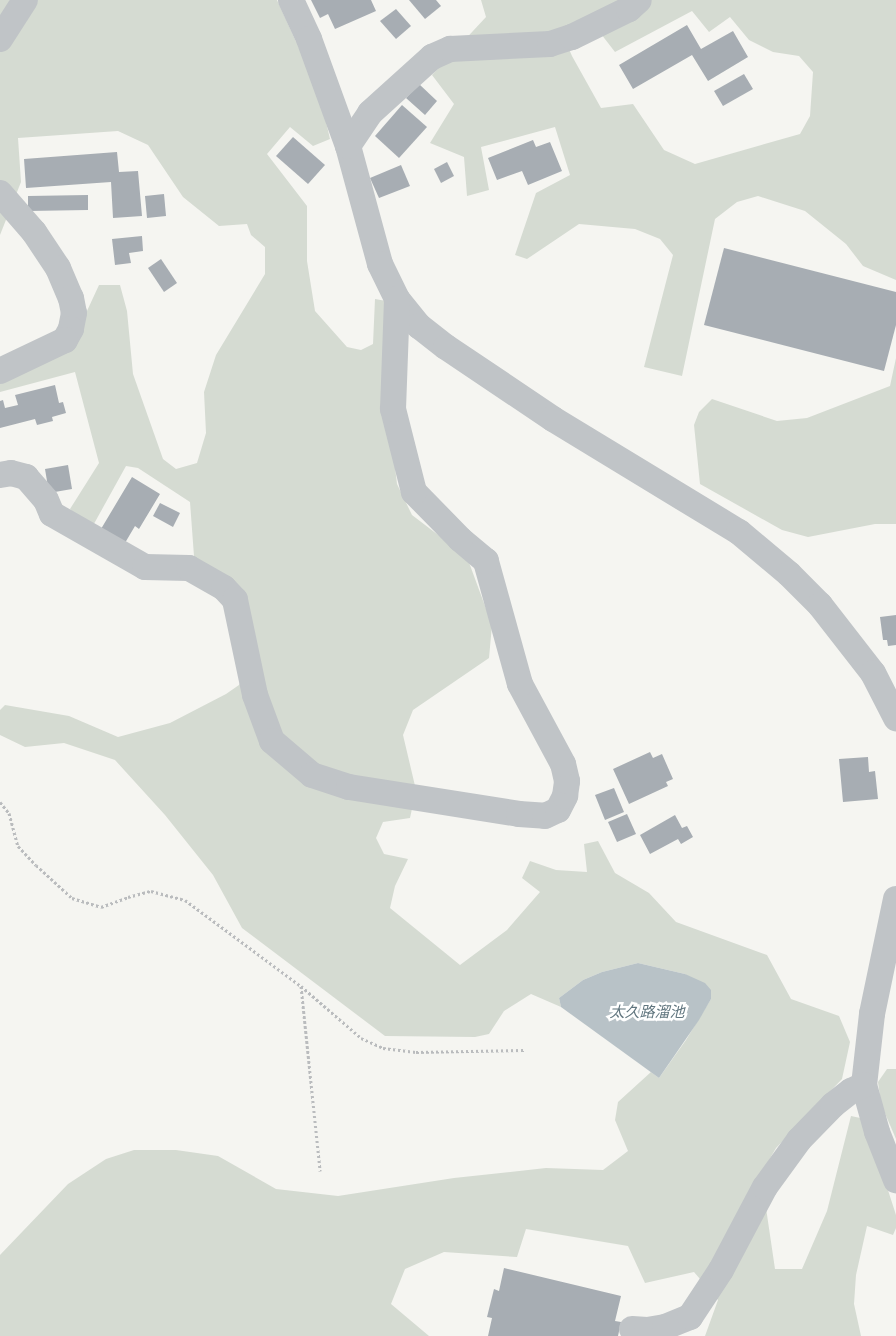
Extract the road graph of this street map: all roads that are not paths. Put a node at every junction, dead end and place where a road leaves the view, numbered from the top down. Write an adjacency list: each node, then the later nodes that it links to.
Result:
1 (25, 0): 4 (street)
2 (290, 0): 5 (street)
3 (639, 0): 5 (street)
4 (0, 39)
5 (348, 146): 7 (street)
6 (0, 193): 8 (street)
7 (397, 299): 9 (street); 10 (street)
8 (0, 371)
9 (0, 475)
10 (896, 715)
11 (896, 899): 12 (street)
12 (892, 938): 13 (street)
13 (864, 1085): 14 (street); 15 (street)
14 (896, 1180)
15 (632, 1329)

